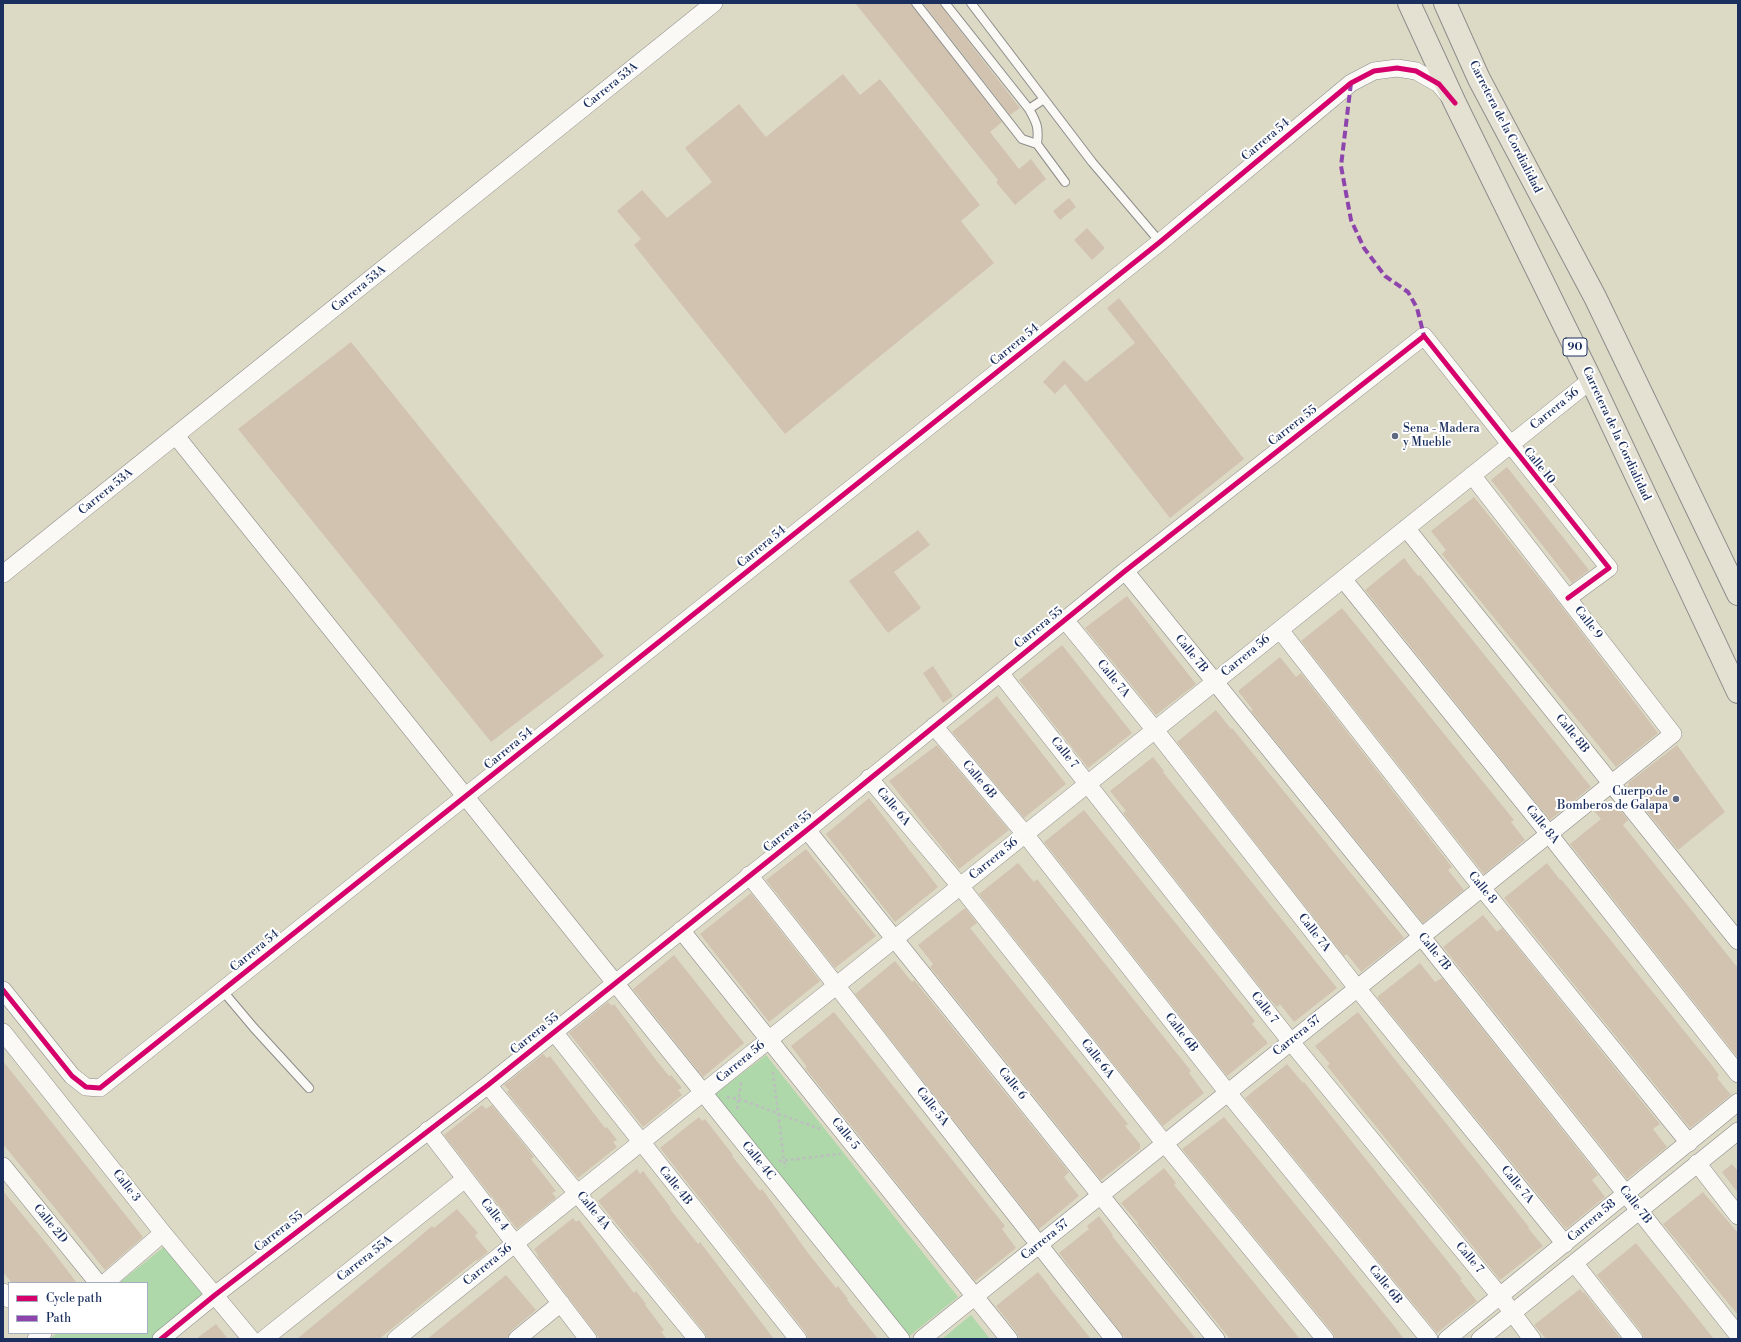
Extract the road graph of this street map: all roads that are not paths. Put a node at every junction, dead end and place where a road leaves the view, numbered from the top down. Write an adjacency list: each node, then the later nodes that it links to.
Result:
1 (714, 3): 15 (street, Carrera 53A)
2 (916, 3): 10 (lane)
3 (945, 3): 9 (lane)
4 (971, 3): 7 (lane)
5 (1409, 3): 8 (highway, Carretera de la Cordialidad / 90)
6 (1445, 3): 22 (highway, Carretera de la Cordialidad)
7 (1044, 99): 9 (lane); 12 (lane)
8 (1455, 103): 12 (street, Carrera 54); 14 (highway, Carretera de la Cordialidad / 90)
9 (1029, 109): 10 (lane)
10 (1037, 144): 11 (lane)
11 (1065, 182)
12 (1160, 242): 35 (street, Carrera 54)
13 (1424, 336): 16 (street, Calle 10); 19 (street, Carrera 55)
14 (1591, 380): 16 (street, Carrera 56); 28 (highway, Carretera de la Cordialidad / 90)
15 (176, 436): 20 (street, Carrera 53A); 35 (street, Calle 4C)
16 (1510, 445): 17 (street, Carrera 56); 23 (street, Calle 10)
17 (1472, 475): 18 (street, Carrera 56); 23 (street, Calle 9)
18 (1406, 528): 21 (street, Carrera 56); 34 (street, Calle 8B)
19 (1126, 571): 24 (street, Carrera 55); 27 (street, Calle 7B)
20 (3, 574)
21 (1343, 579): 25 (street, Carrera 56); 38 (street, Calle 8A)
22 (1738, 594)
23 (1568, 598): 31 (street, Calle 9)
24 (1065, 620): 26 (street, Carrera 55); 30 (street, Calle 7A)
25 (1280, 630): 27 (street, Carrera 56); 41 (street, Calle 8)
26 (1000, 673): 29 (street, Carrera 55); 33 (street, Calle 7)
27 (1214, 682): 30 (street, Carrera 56); 43 (street, Calle 7B)
28 (1738, 692)
29 (934, 726): 32 (street, Carrera 55); 37 (street, Calle 6B)
30 (1154, 730): 33 (street, Carrera 56); 48 (street, Calle 7A)
31 (1673, 734): 34 (street, Carrera 57)
32 (869, 778): 36 (street, Carrera 55); 40 (street, Calle 6A)
33 (1088, 783): 37 (street, Carrera 56); 54 (street, Calle 7)
34 (1612, 783): 38 (street, Carrera 57); 45 (street, Calle 8B)
35 (466, 796): 46 (street, Calle 4C); 50 (street, Carrera 54)
36 (807, 830): 39 (street, Carrera 55); 44 (street, Calle 6)
37 (1025, 834): 40 (street, Carrera 56); 59 (street, Calle 6B)
38 (1549, 834): 41 (street, Carrera 57); 55 (street, Calle 8A)
39 (749, 876): 42 (street, Carrera 55); 47 (street, Calle 5A)
40 (960, 886): 44 (street, Carrera 56); 65 (street, Calle 6A)
41 (1482, 888): 43 (street, Carrera 57); 64 (street, Calle 8)
42 (681, 930): 46 (street, Carrera 55); 53 (street, Calle 5)
43 (1421, 936): 48 (street, Carrera 57); 69 (street, Calle 7B)
44 (894, 939): 47 (street, Carrera 56); 71 (street, Calle 6)
45 (1738, 941)
46 (615, 983): 52 (street, Carrera 55); 58 (street, Calle 4C)
47 (837, 985): 53 (street, Carrera 56); 77 (street, Calle 5A)
48 (1357, 988): 54 (street, Carrera 57); 76 (street, Calle 7A)
49 (3, 990): 50 (street, Carrera 54)
50 (222, 990): 57 (lane)
51 (3, 1032): 74 (street, Calle 3)
52 (554, 1032): 56 (street, Carrera 55); 63 (street, Calle 4B)
53 (769, 1040): 58 (street, Carrera 56); 82 (street, Calle 5)
54 (1291, 1042): 59 (street, Carrera 57); 83 (street, Calle 7)
55 (1738, 1074)
56 (488, 1085): 61 (street, Carrera 55); 70 (street, Calle 4A)
57 (309, 1088)
58 (703, 1092): 63 (street, Carrera 56); 95 (street, Calle 4C)
59 (1228, 1092): 65 (street, Carrera 57); 101 (street, Calle 6B)
60 (1738, 1102): 64 (street, Carrera 58)
61 (428, 1130): 68 (street, Calle 4); 81 (street, Carrera 55)
62 (1738, 1131): 66 (street, Carrera 58)
63 (641, 1142): 70 (street, Carrera 56); 94 (street, Calle 4B)
64 (1689, 1143): 69 (street, Carrera 58)
65 (1164, 1144): 71 (street, Carrera 57); 100 (street, Calle 6A)
66 (1697, 1163): 72 (street, Carrera 58); 73 (street)
67 (3, 1166): 79 (street, Calle 2D)
68 (466, 1179): 75 (street, Calle 4); 89 (street, Carrera 55A)
69 (1626, 1192): 72 (street, Calle 7B); 76 (street, Carrera 58)
70 (578, 1193): 75 (street, Carrera 56); 93 (street, Calle 4A)
71 (1101, 1194): 77 (street, Carrera 57); 99 (street, Calle 6)
72 (1640, 1211): 78 (street, Carrera 58); 86 (street, Calle 7B)
73 (1738, 1216)
74 (163, 1234): 80 (street); 81 (street, Calle 3)
75 (515, 1243): 84 (street, Calle 4); 90 (street, Carrera 56)
76 (1565, 1244): 83 (street, Carrera 58)
77 (1038, 1245): 82 (street, Carrera 57); 98 (street, Calle 5A)
78 (1575, 1264): 85 (street, Carrera 58); 105 (street)
79 (97, 1282)
80 (106, 1282)
81 (214, 1295): 87 (street, Carrera 55); 88 (street, Calle 3)
82 (975, 1296): 96 (street, Carrera 57); 97 (street, Calle 5)
83 (1500, 1296): 85 (street, Calle 7); 102 (street, Carrera 58)
84 (561, 1303): 91 (street); 92 (street, Calle 4)
85 (1513, 1314): 103 (street, Carrera 58); 104 (street, Calle 7)
86 (1738, 1335)
87 (161, 1339)
88 (251, 1339)
89 (264, 1339)
90 (396, 1339)
91 (517, 1339)
92 (588, 1339)
93 (697, 1339)
94 (798, 1339)
95 (901, 1339)
96 (922, 1339)
97 (1009, 1339)
98 (1114, 1339)
99 (1216, 1339)
100 (1325, 1339)
101 (1429, 1339)
102 (1447, 1339)
103 (1480, 1339)
104 (1532, 1339)
105 (1634, 1339)

